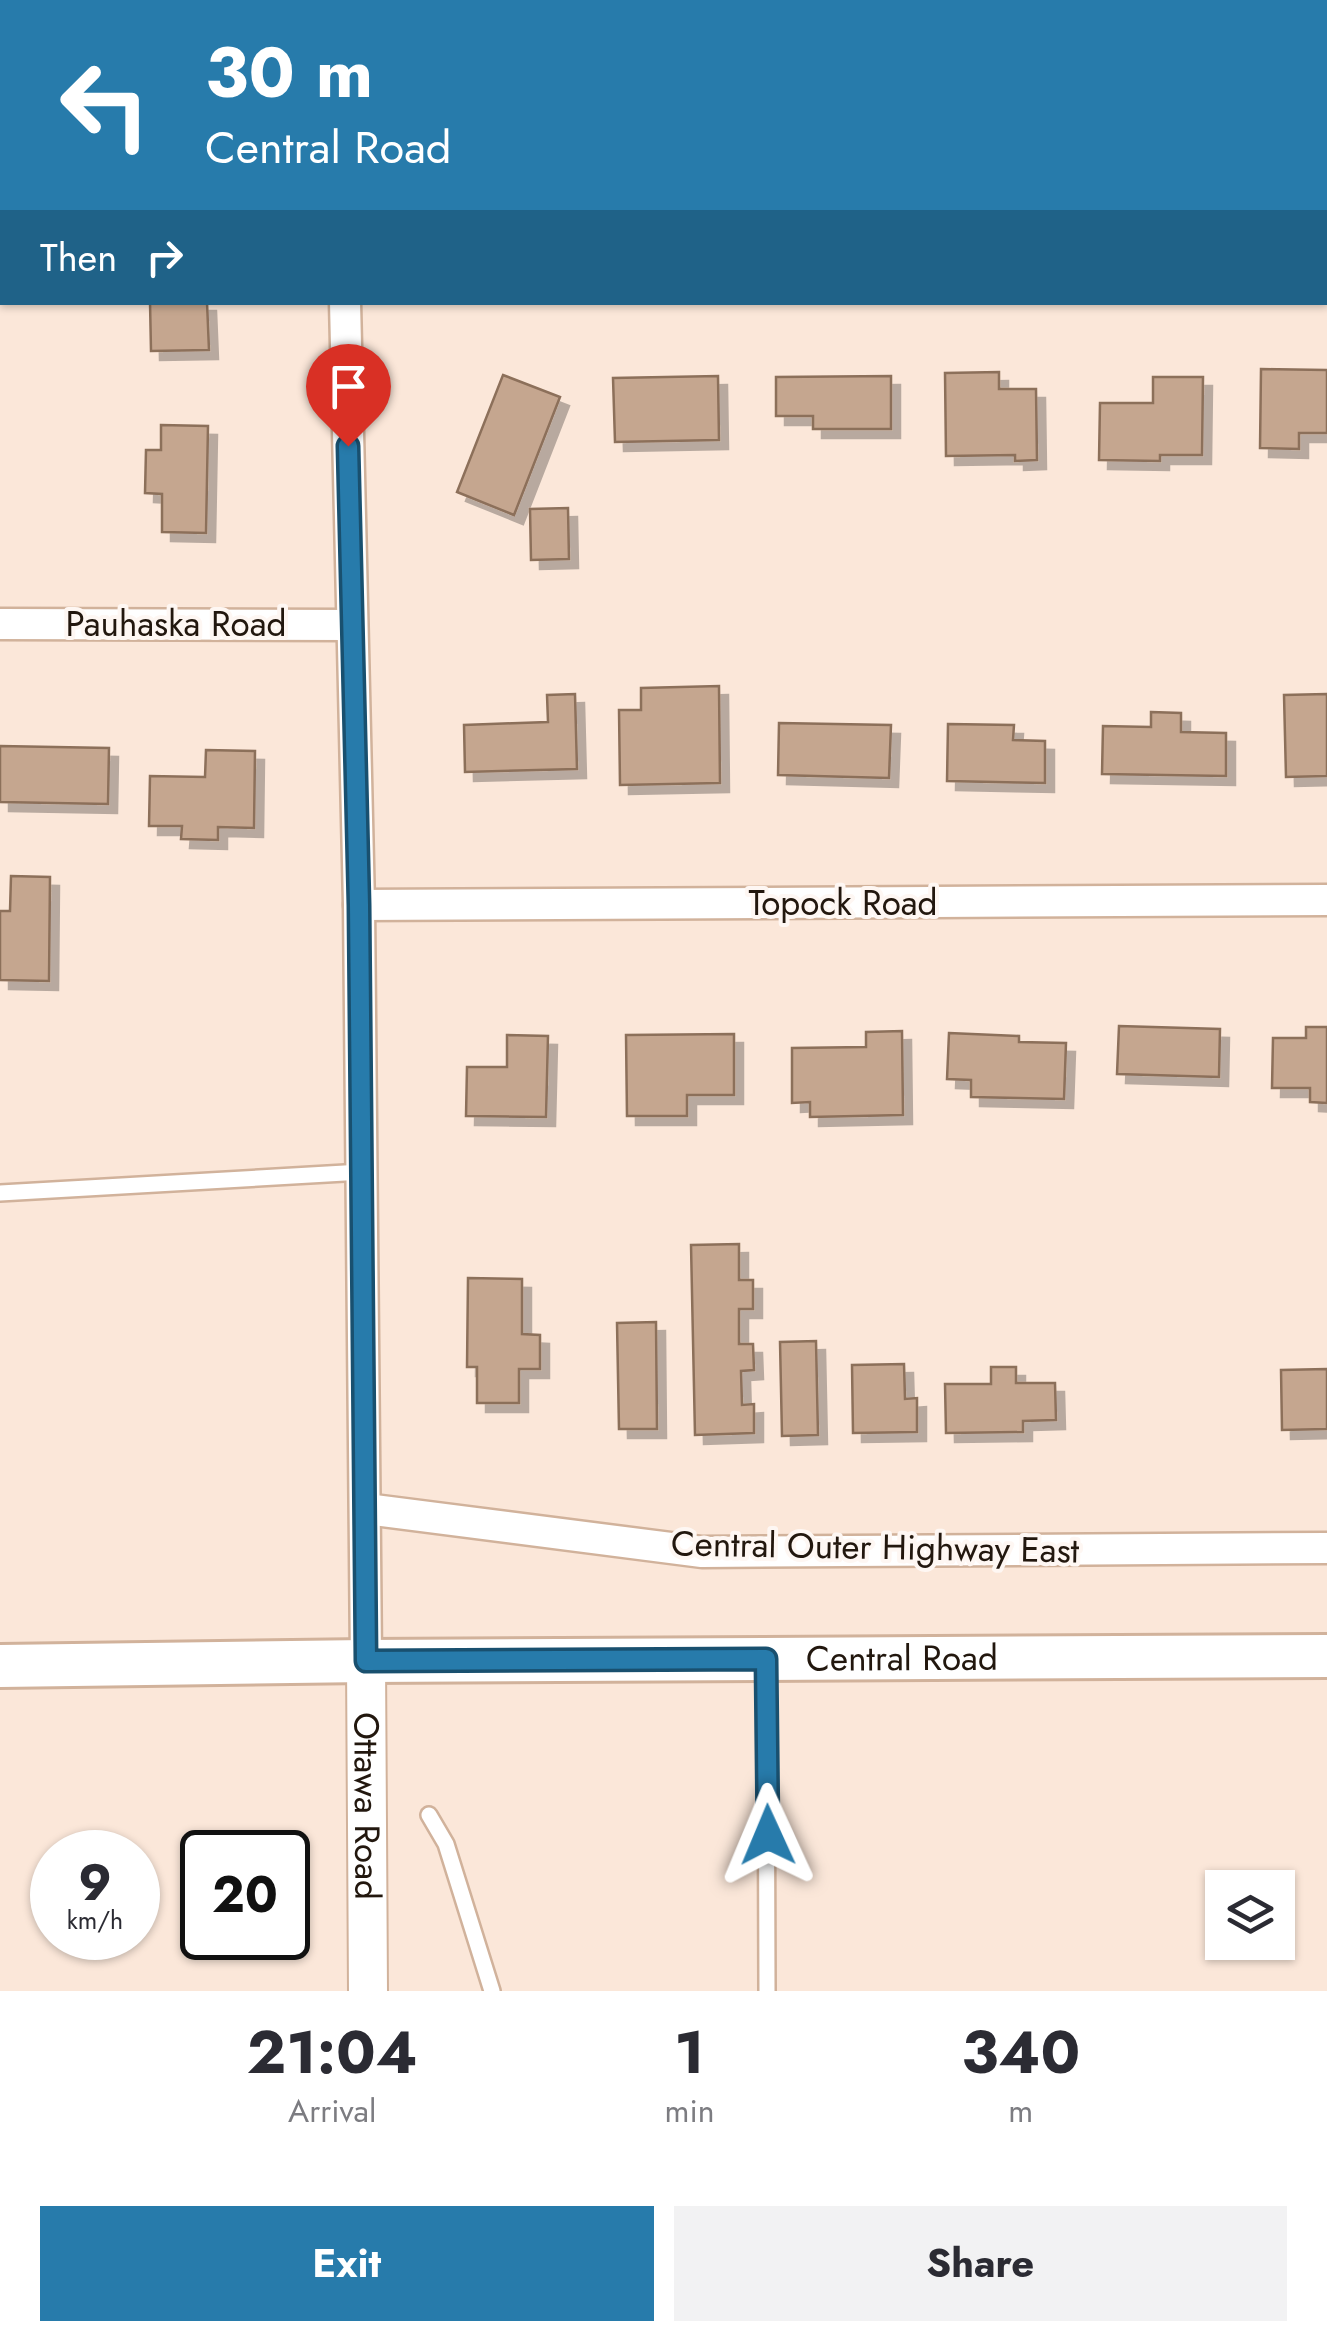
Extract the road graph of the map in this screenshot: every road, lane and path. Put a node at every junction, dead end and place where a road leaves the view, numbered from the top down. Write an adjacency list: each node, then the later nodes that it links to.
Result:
1 (345, 305): 3 (street, Ottawa Road)
2 (0, 624): 3 (street, Pauhaska Road)
3 (351, 625): 5 (street, Ottawa Road)
4 (1327, 900): 5 (street, Topock Road)
5 (359, 905): 6 (street, Ottawa Road)
6 (362, 1172): 7 (lane); 8 (street, Ottawa Road)
7 (0, 1192)
8 (366, 1509): 9 (street, Central Outer Highway East); 12 (street, Ottawa Road)
9 (1327, 1548)
10 (1327, 1656): 11 (main road, Central Road)
11 (766, 1659): 12 (main road, Central Road); 17 (lane)
12 (366, 1661): 13 (main road, Central Road); 15 (street, Ottawa Road)
13 (0, 1666)
14 (429, 1815): 16 (lane)
15 (368, 1991)
16 (492, 1991)
17 (767, 1991)

